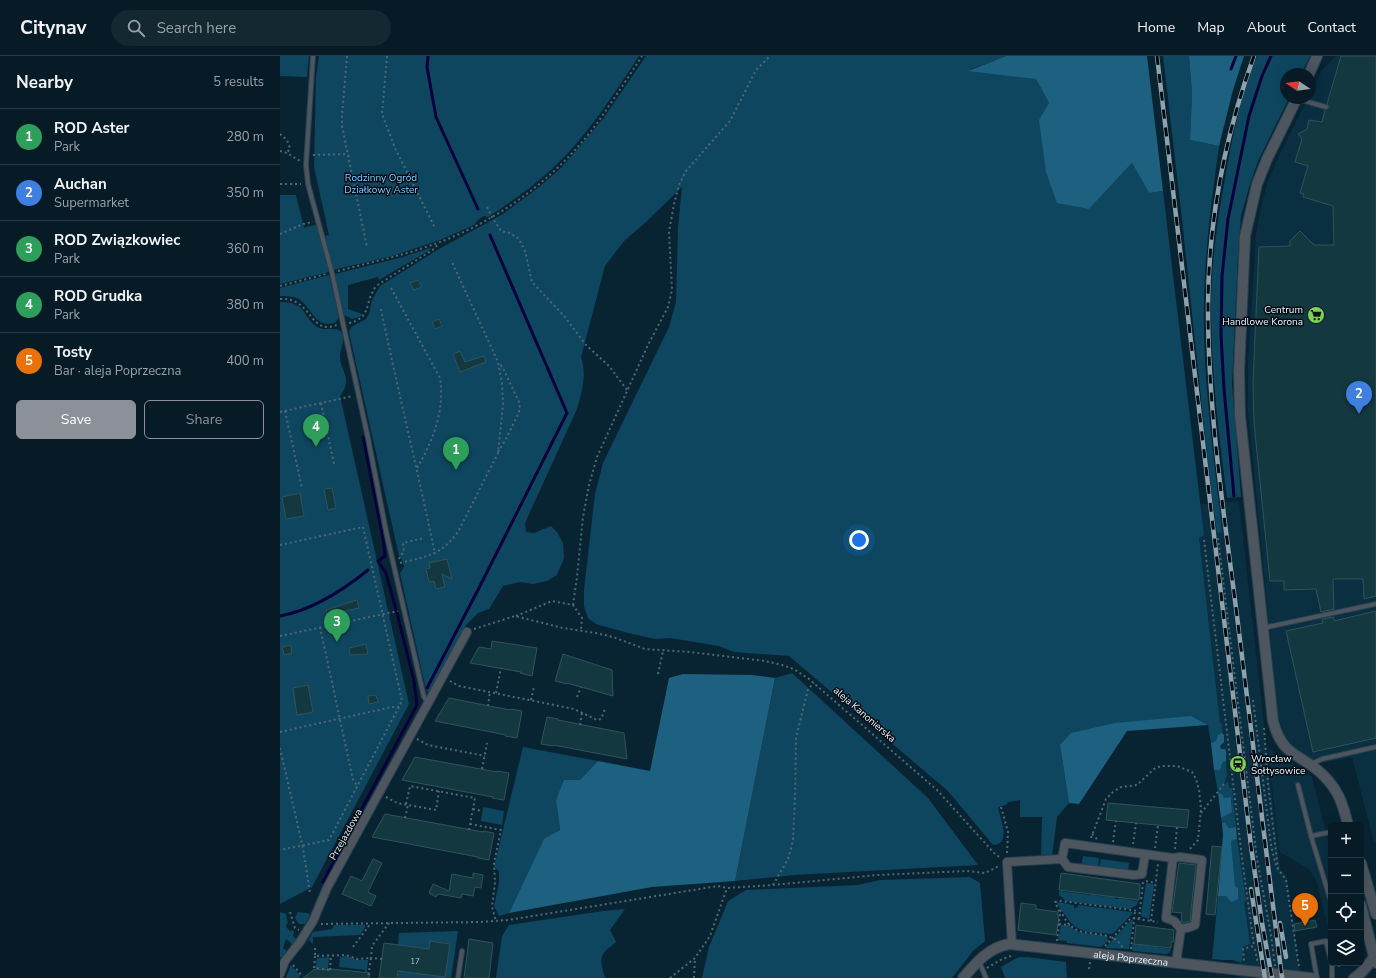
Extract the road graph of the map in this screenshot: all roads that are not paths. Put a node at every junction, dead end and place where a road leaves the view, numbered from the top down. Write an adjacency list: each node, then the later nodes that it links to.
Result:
1 (313, 56): 12 (lane)
2 (1317, 56): 4 (street)
3 (1323, 56): 5 (street)
4 (1312, 68)
5 (1314, 68)
6 (1293, 104): 10 (street)
7 (1316, 104): 8 (lane)
8 (1326, 107)
9 (1376, 604): 10 (lane)
10 (1262, 628): 14 (street)
11 (467, 632): 12 (street, Przejazdowa)
12 (428, 702): 34 (street, Przejazdowa)
13 (1376, 747): 14 (lane)
14 (1309, 765): 16 (street)
15 (1298, 785): 18 (lane)
16 (1347, 822)
17 (1328, 833): 18 (lane)
18 (1311, 836): 23 (lane)
19 (1145, 855): 20 (street); 21 (street); 21 (street)
20 (1173, 858): 26 (street); 26 (street)
21 (1062, 859): 27 (street)
22 (1364, 872): 24 (street)
23 (1329, 894)
24 (1376, 914)
25 (1364, 917): 31 (street)
26 (1181, 929): 32 (street)
27 (1012, 945): 30 (street, aleja Poprzeczna); 32 (street, aleja Poprzeczna)
28 (1328, 948): 39 (lane)
29 (462, 951): 36 (lane)
30 (979, 960): 37 (street, aleja Poprzeczna); 38 (lane)
31 (1375, 960): 41 (street)
32 (1176, 963): 35 (street, aleja Poprzeczna)
33 (1332, 966): 40 (lane)
34 (280, 974)
35 (1304, 974)
36 (458, 978)
37 (963, 978)
38 (986, 978)
39 (1316, 978)
40 (1332, 978)
41 (1354, 978)

